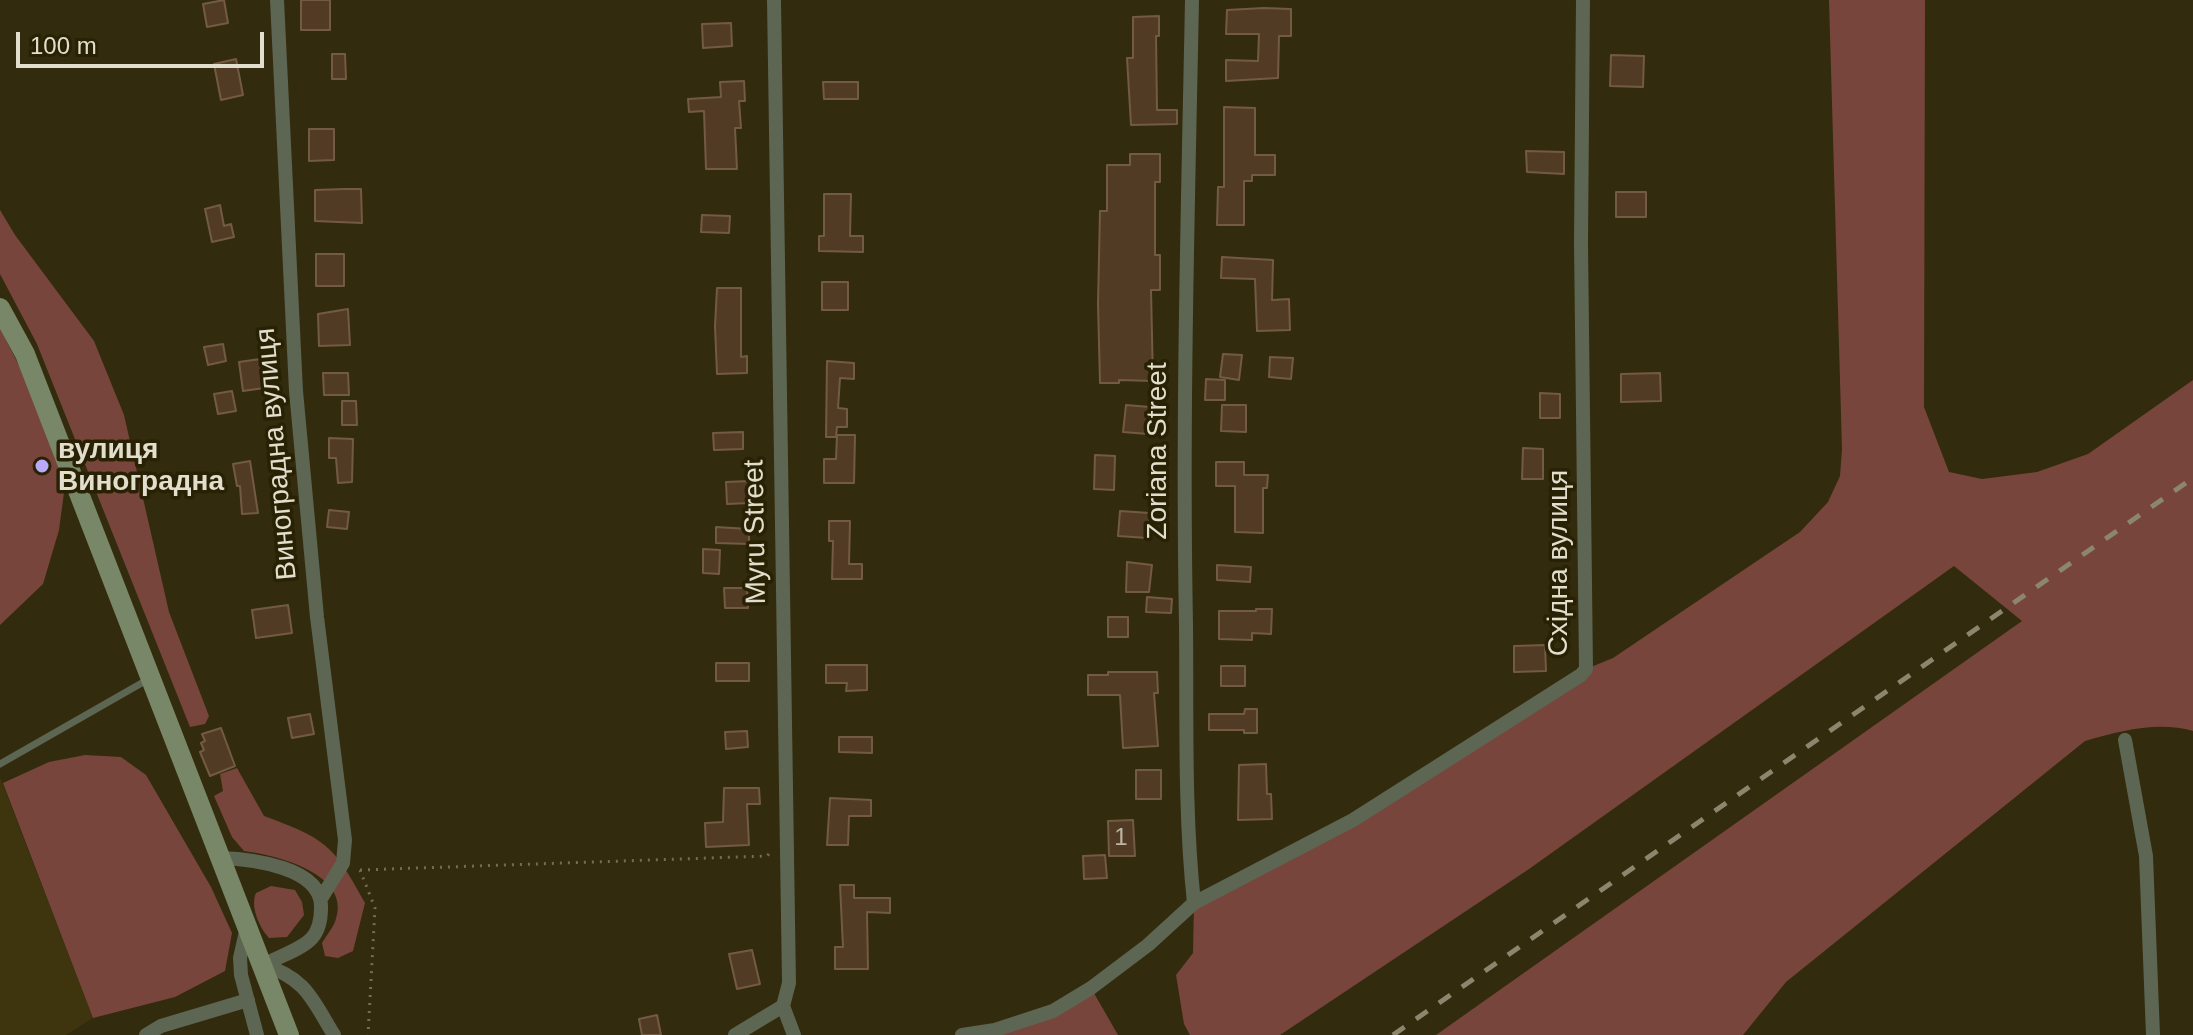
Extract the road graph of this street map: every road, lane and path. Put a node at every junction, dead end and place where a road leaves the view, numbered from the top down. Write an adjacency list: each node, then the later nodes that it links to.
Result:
1 (277, 0): 12 (street, Виноградна вулиця)
2 (774, 0): 9 (street, Myru Street)
3 (1192, 0): 14 (street, Zoriana Street)
4 (1583, 0): 14 (street, Східна вулиця)
5 (0, 308): 6 (main road)
6 (149, 679): 8 (lane); 10 (main road)
7 (2125, 740): 27 (street)
8 (0, 764)
9 (787, 840): 11 (path); 18 (street, Myru Street)
10 (220, 858): 13 (street); 15 (main road)
11 (360, 870): 12 (path); 24 (path)
12 (335, 878): 13 (street, Виноградна вулиця)
13 (322, 897): 16 (street)
14 (1194, 903): 26 (street)
15 (248, 926): 16 (main road); 17 (street)
16 (263, 965): 22 (main road); 23 (street)
17 (248, 1000): 20 (street); 21 (street)
18 (783, 1006): 19 (street); 25 (street)
19 (798, 1033)
20 (146, 1035)
21 (257, 1035)
22 (289, 1035)
23 (334, 1035)
24 (368, 1035)
25 (735, 1035)
26 (962, 1035)
27 (2153, 1035)

